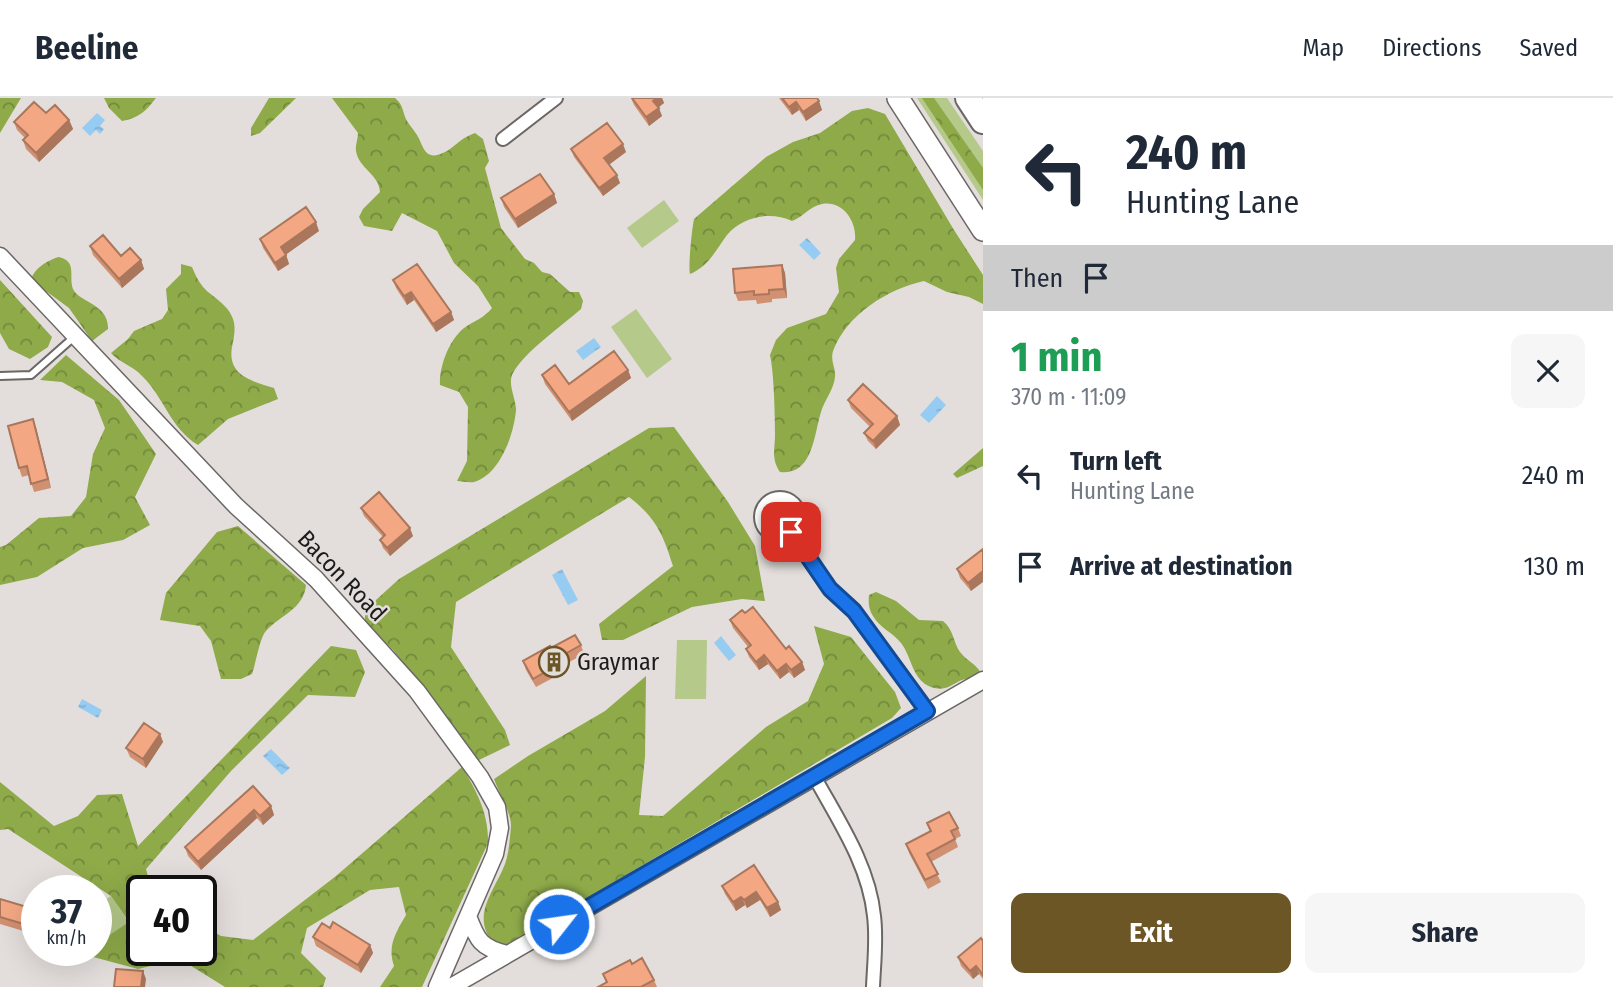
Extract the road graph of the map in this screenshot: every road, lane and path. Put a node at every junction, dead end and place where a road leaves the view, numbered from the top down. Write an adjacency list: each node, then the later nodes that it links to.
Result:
1 (556, 98): 5 (street)
2 (898, 98): 6 (main road)
3 (968, 98): 4 (highway)
4 (983, 121)
5 (503, 139)
6 (983, 230)
7 (0, 256): 8 (street, Bacon Road)
8 (76, 335): 9 (lane); 14 (street, Bacon Road)
9 (0, 376)
10 (791, 532): 12 (street)
11 (983, 680): 12 (street)
12 (927, 711): 13 (street)
13 (814, 776): 15 (street); 18 (street)
14 (468, 916): 15 (street); 16 (street, Bacon Road)
15 (507, 954): 17 (street)
16 (437, 987)
17 (451, 987)
18 (873, 987)

